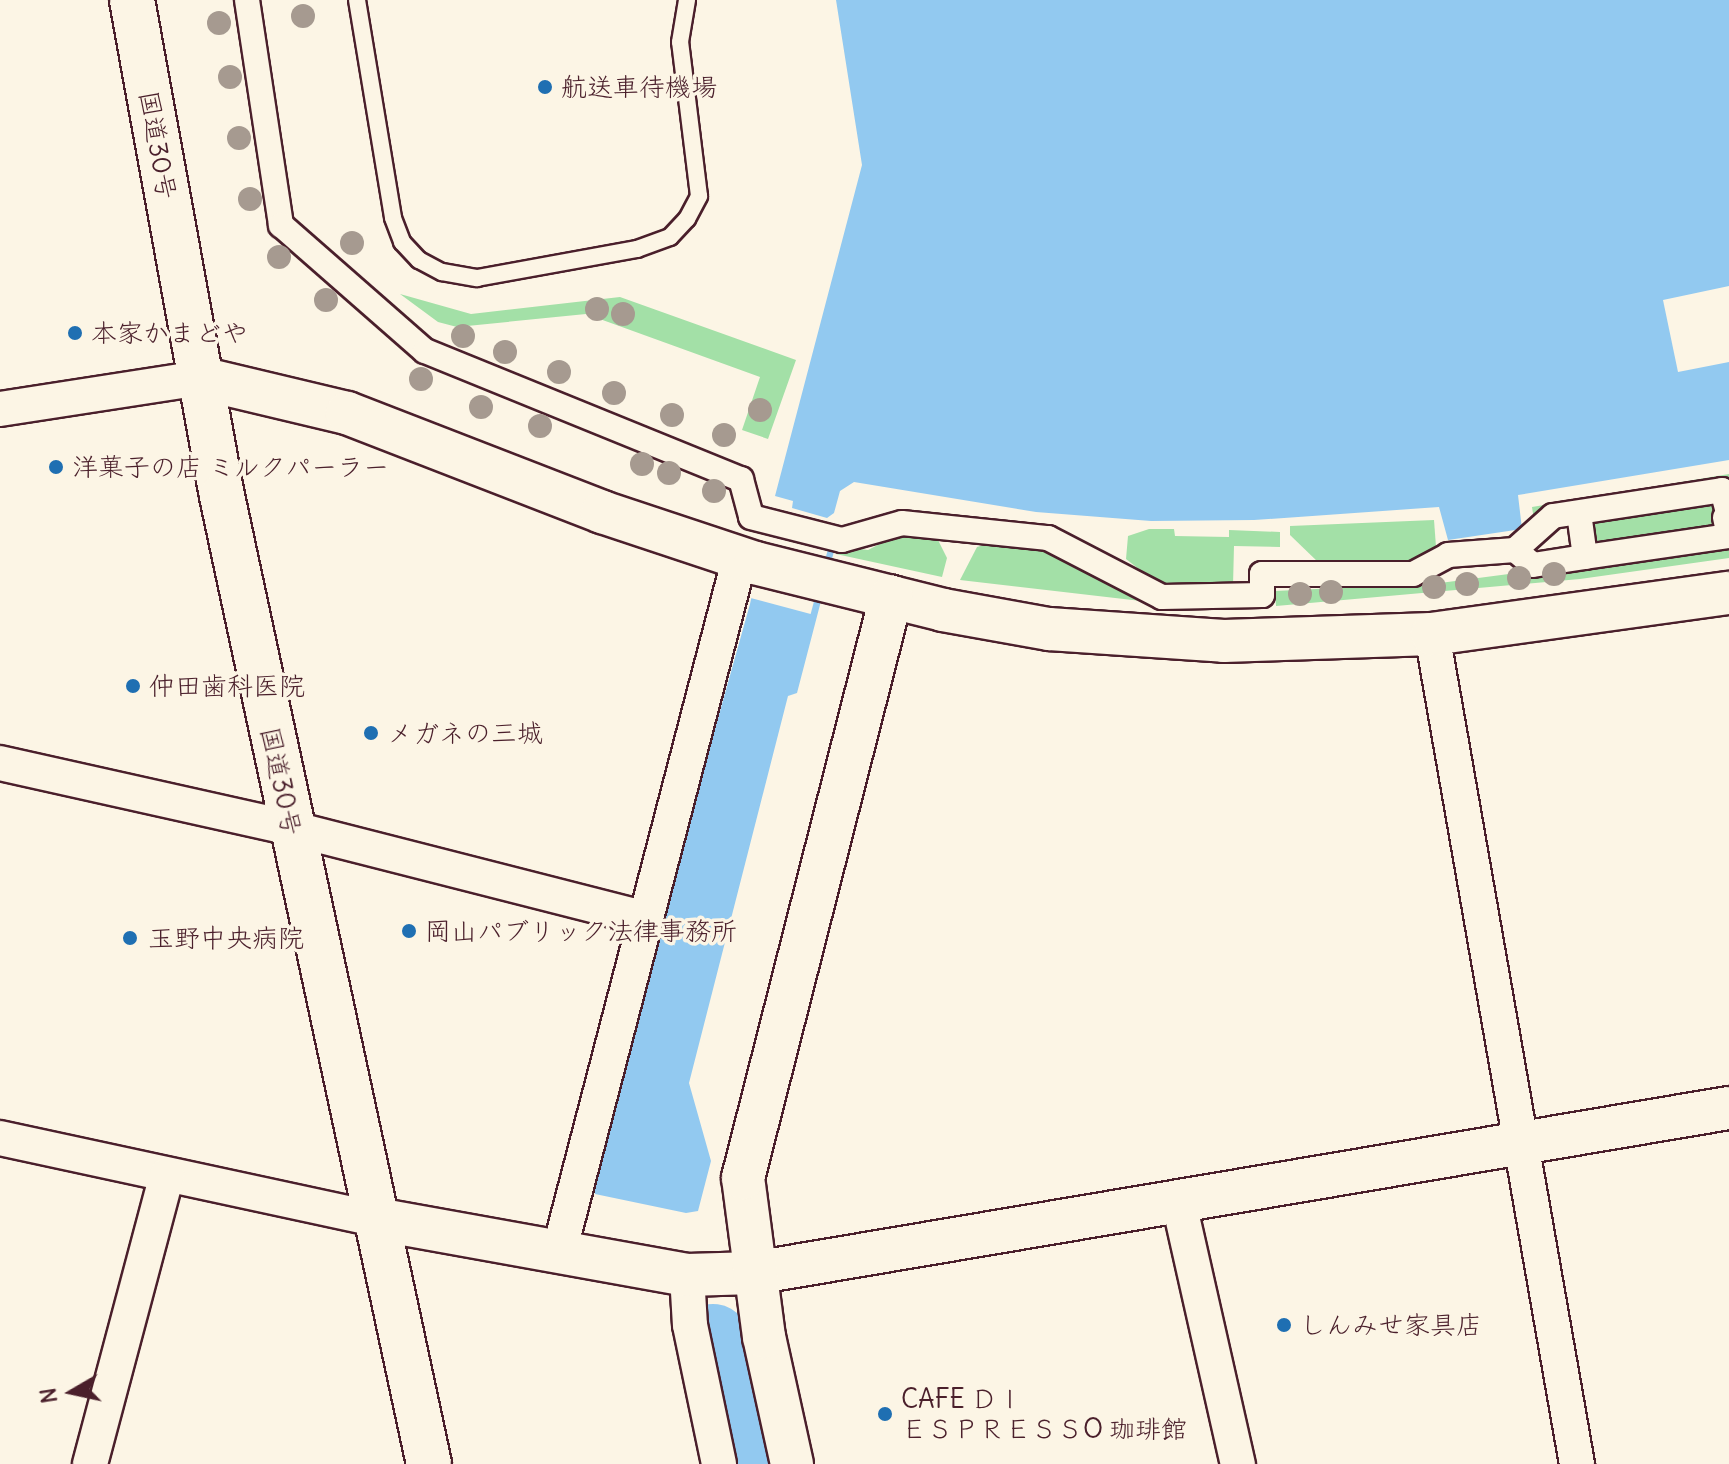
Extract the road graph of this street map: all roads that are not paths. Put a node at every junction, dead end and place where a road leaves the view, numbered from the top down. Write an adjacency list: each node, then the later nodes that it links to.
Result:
1 (132, 0): 5 (highway, 国道30号)
2 (247, 0): 9 (street)
3 (357, 0): 4 (lane)
4 (687, 0)
5 (200, 378): 6 (street); 11 (street); 16 (highway, 国道30号)
6 (0, 409)
7 (1579, 513): 8 (street); 9 (street); 10 (street)
8 (1727, 516): 10 (street)
9 (1515, 550): 10 (street)
10 (1585, 557)
11 (748, 560): 13 (street); 17 (street)
12 (1729, 593): 14 (street)
13 (891, 597): 14 (street); 25 (street)
14 (1432, 634): 20 (street)
15 (0, 763): 16 (street)
16 (290, 828): 17 (street); 23 (highway, 国道30号)
17 (644, 918): 24 (street)
18 (1729, 1108): 20 (street)
19 (0, 1138): 21 (street)
20 (1519, 1144): 22 (street); 32 (street)
21 (167, 1175): 23 (street); 27 (street)
22 (1179, 1203): 25 (street); 31 (street)
23 (376, 1219): 24 (street); 28 (highway, 国道30号)
24 (559, 1252): 26 (street)
25 (754, 1273): 26 (street); 30 (street)
26 (687, 1275): 29 (street)
27 (90, 1464)
28 (429, 1464)
29 (719, 1464)
30 (792, 1464)
31 (1238, 1464)
32 (1577, 1464)

